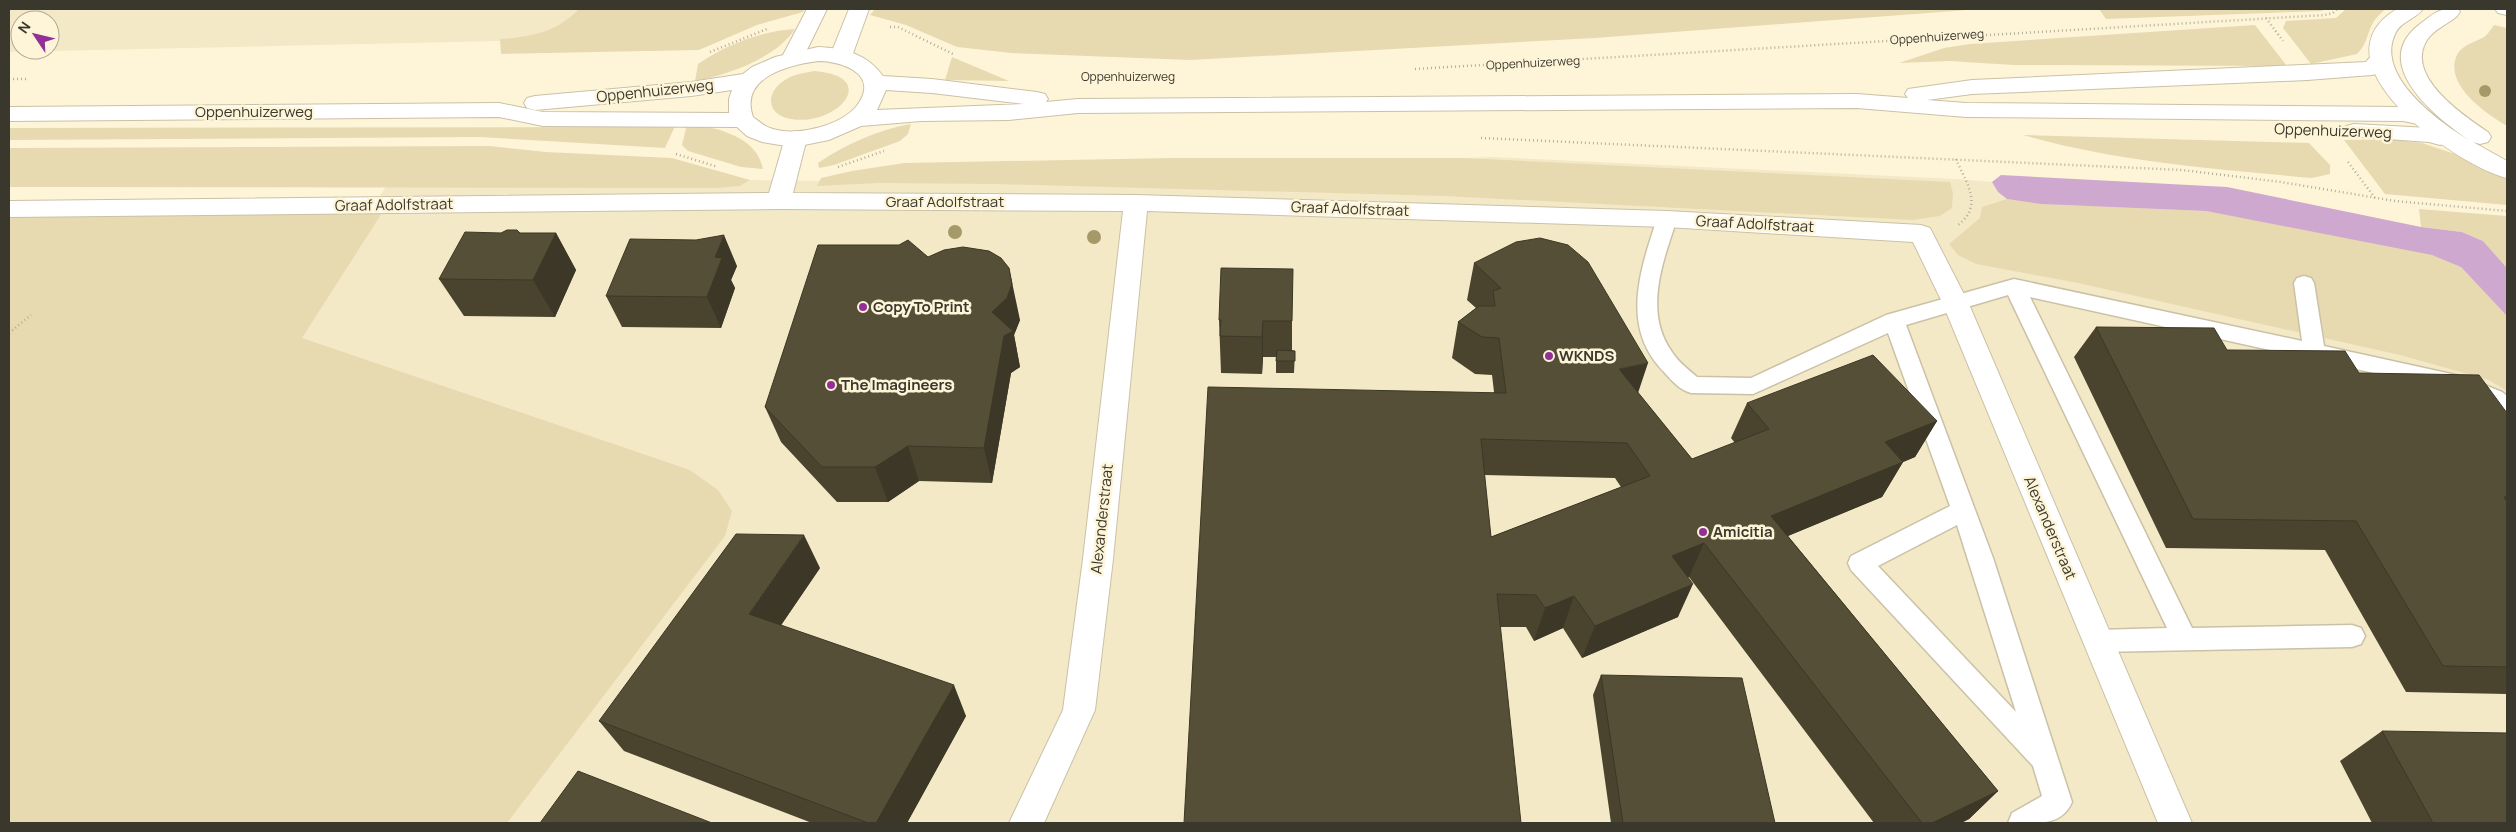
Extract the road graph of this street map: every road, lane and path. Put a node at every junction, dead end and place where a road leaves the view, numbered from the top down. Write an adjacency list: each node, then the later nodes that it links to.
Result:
1 (2337, 9): 11 (path, Oppenhuizerweg)
2 (2413, 9): 10 (main road)
3 (2449, 9): 24 (main road)
4 (813, 16): 6 (path); 9 (main road)
5 (857, 16): 7 (path); 8 (main road)
6 (708, 53)
7 (956, 55)
8 (841, 56): 9 (main road); 15 (main road)
9 (793, 57): 14 (main road)
10 (2381, 58): 16 (main road, Oppenhuizerweg); 21 (main road)
11 (1412, 69)
12 (9, 79): 13 (path)
13 (29, 79)
14 (751, 80): 18 (main road, Oppenhuizerweg); 23 (main road)
15 (876, 83): 17 (main road, Oppenhuizerweg); 22 (main road)
16 (1857, 101): 17 (main road, Oppenhuizerweg); 19 (main road, Oppenhuizerweg)
17 (1078, 106): 22 (main road, Oppenhuizerweg)
18 (499, 110): 20 (main road, Oppenhuizerweg); 23 (main road, Oppenhuizerweg)
19 (2184, 112): 21 (main road, Oppenhuizerweg); 24 (main road, Oppenhuizerweg)
20 (9, 114)
21 (2423, 118): 24 (main road)
22 (857, 119): 25 (main road)
23 (744, 120): 25 (main road)
24 (2459, 134): 28 (main road); 32 (main road)
25 (796, 138): 33 (main road)
26 (1648, 146): 30 (path)
27 (886, 150): 33 (path)
28 (2507, 152)
29 (674, 153): 31 (path)
30 (1956, 159): 37 (path); 39 (path)
31 (727, 169)
32 (2507, 170)
33 (787, 174): 34 (main road)
34 (779, 201): 35 (main road, Graaf Adolfstraat); 36 (main road, Graaf Adolfstraat)
35 (1136, 203): 38 (main road, Graaf Adolfstraat); 53 (main road, Alexanderstraat)
36 (9, 209)
37 (2507, 211)
38 (1667, 219): 39 (main road, Graaf Adolfstraat); 44 (lane)
39 (1921, 234): 42 (main road, Alexanderstraat)
40 (2304, 283): 46 (lane)
41 (2014, 286): 42 (lane); 46 (lane); 50 (lane)
42 (1955, 302): 44 (lane); 51 (main road, Alexanderstraat)
43 (31, 315): 45 (path)
44 (1894, 321): 48 (lane)
45 (9, 333)
46 (2314, 352): 47 (lane)
47 (2507, 409)
48 (1963, 511): 52 (lane); 52 (lane)
49 (2352, 636): 50 (lane)
50 (2185, 639): 51 (lane)
51 (2098, 640): 55 (main road, Alexanderstraat)
52 (2044, 760): 54 (lane)
53 (1026, 823)
54 (2022, 823)
55 (2175, 823)

